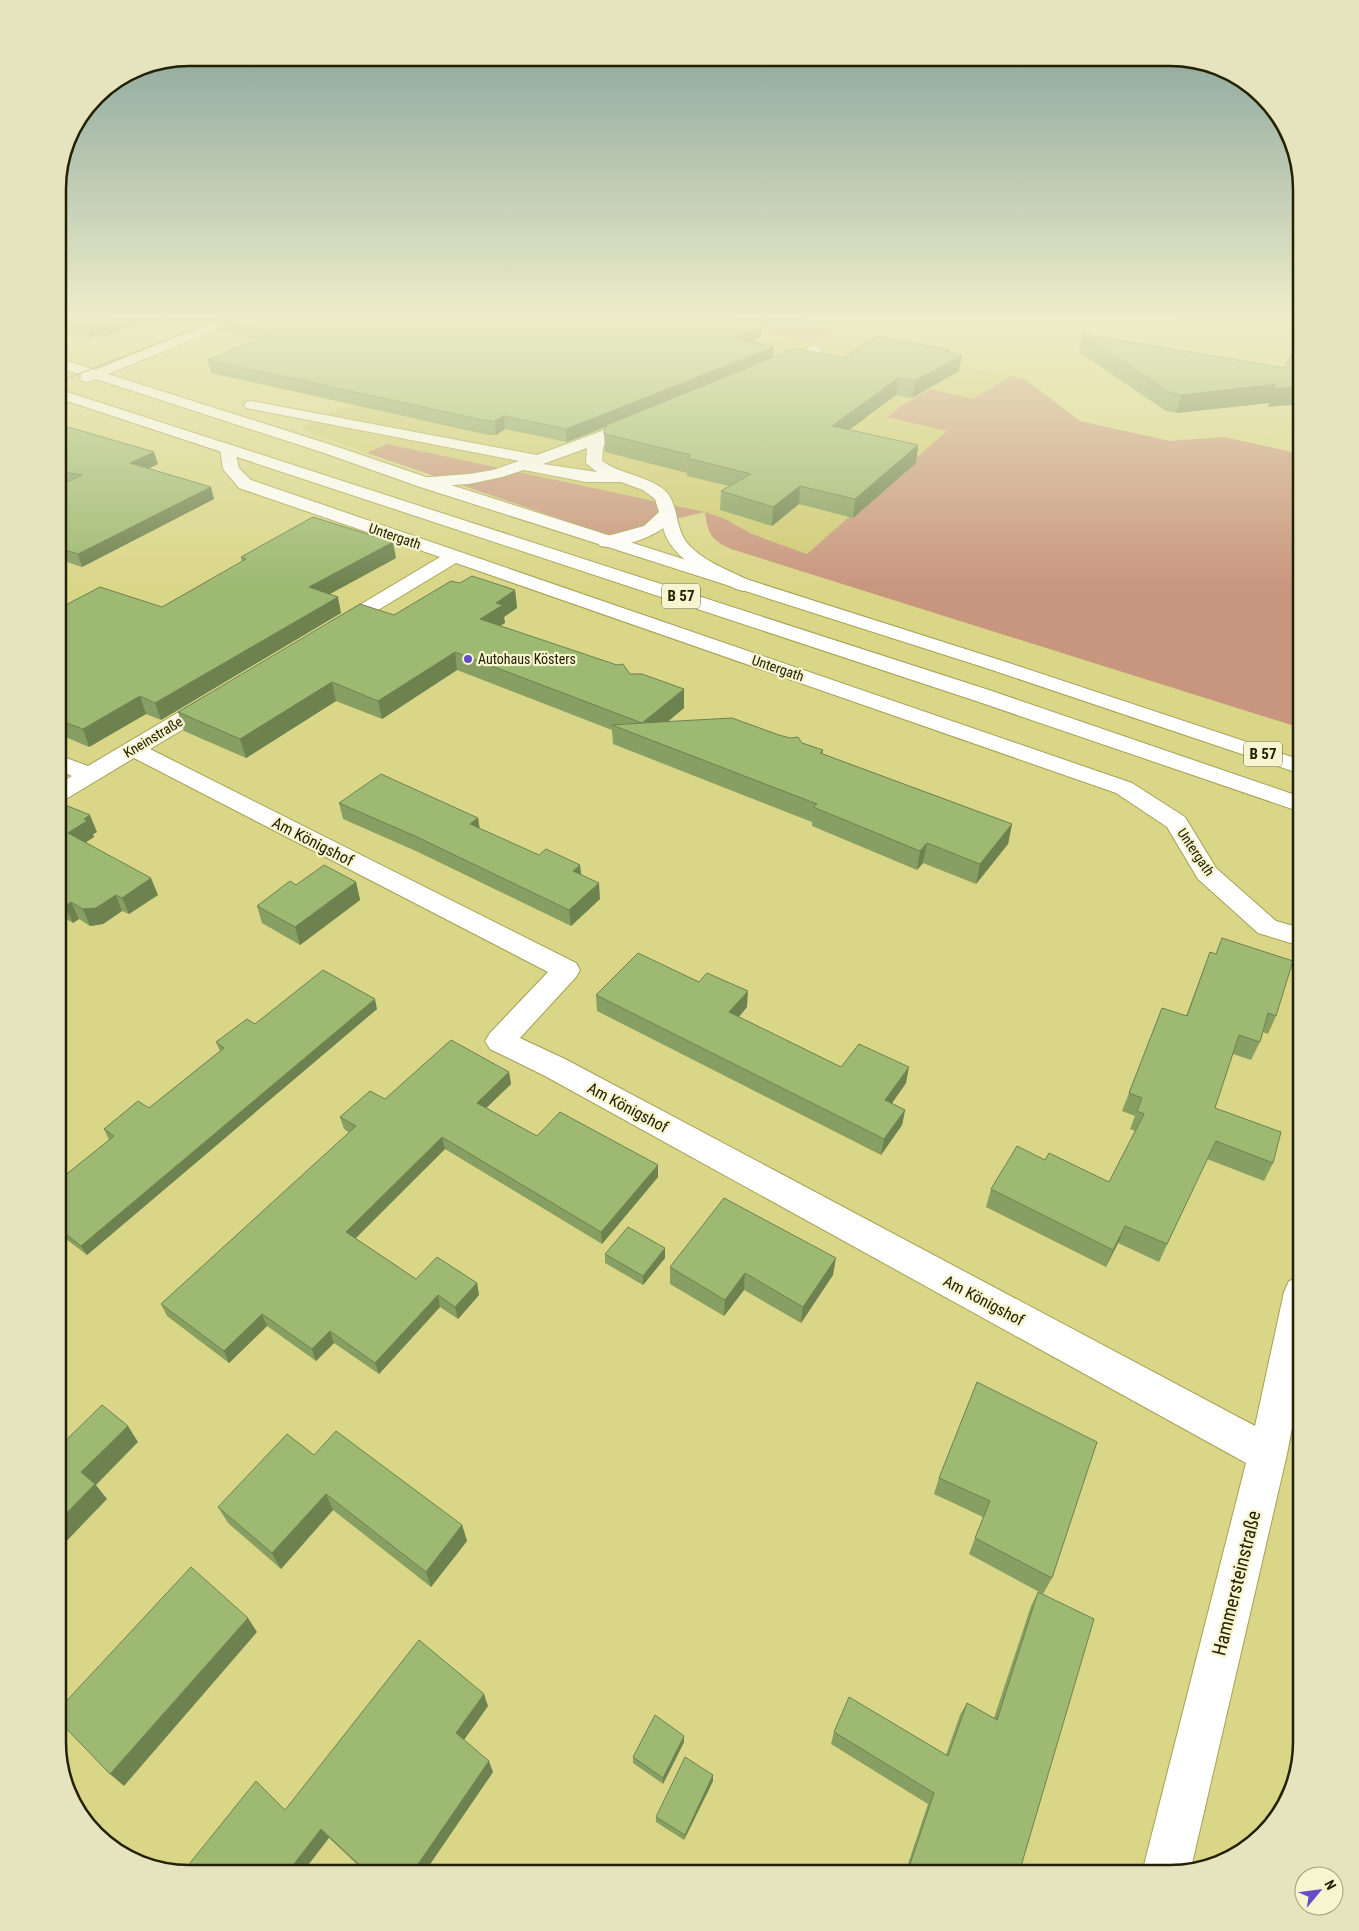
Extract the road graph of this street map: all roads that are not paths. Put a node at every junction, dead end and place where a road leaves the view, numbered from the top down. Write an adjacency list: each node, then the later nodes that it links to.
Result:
1 (105, 407): 6 (street, Untergath / B 57)
2 (210, 407): 9 (street, B 57)
3 (261, 407): 7 (street)
4 (650, 417): 5 (street)
5 (600, 438): 7 (street); 8 (street)
6 (228, 449): 11 (street, Untergath / B 57); 13 (street, Untergath)
7 (532, 463): 8 (street); 9 (street)
8 (623, 478): 10 (street)
9 (423, 482): 12 (street, B 57)
10 (667, 514): 12 (street); 14 (street)
11 (488, 532): 12 (street, B 57); 22 (street, Untergath / B 57)
12 (606, 542): 14 (street, B 57)
13 (455, 556): 15 (street); 23 (street, Untergath)
14 (744, 585): 18 (street, B 57)
15 (319, 638)
16 (234, 688): 17 (street, Kneinstraße)
17 (133, 749): 20 (street, Kneinstraße); 25 (street, Am Königshof)
18 (1293, 764)
19 (67, 766): 20 (street)
20 (89, 775): 21 (street, Kneinstraße)
21 (67, 789)
22 (1293, 802)
23 (1293, 934)
24 (1293, 1335): 25 (street, Hammersteinstraße)
25 (1268, 1454): 26 (street, Hammersteinstraße)
26 (1168, 1865)

